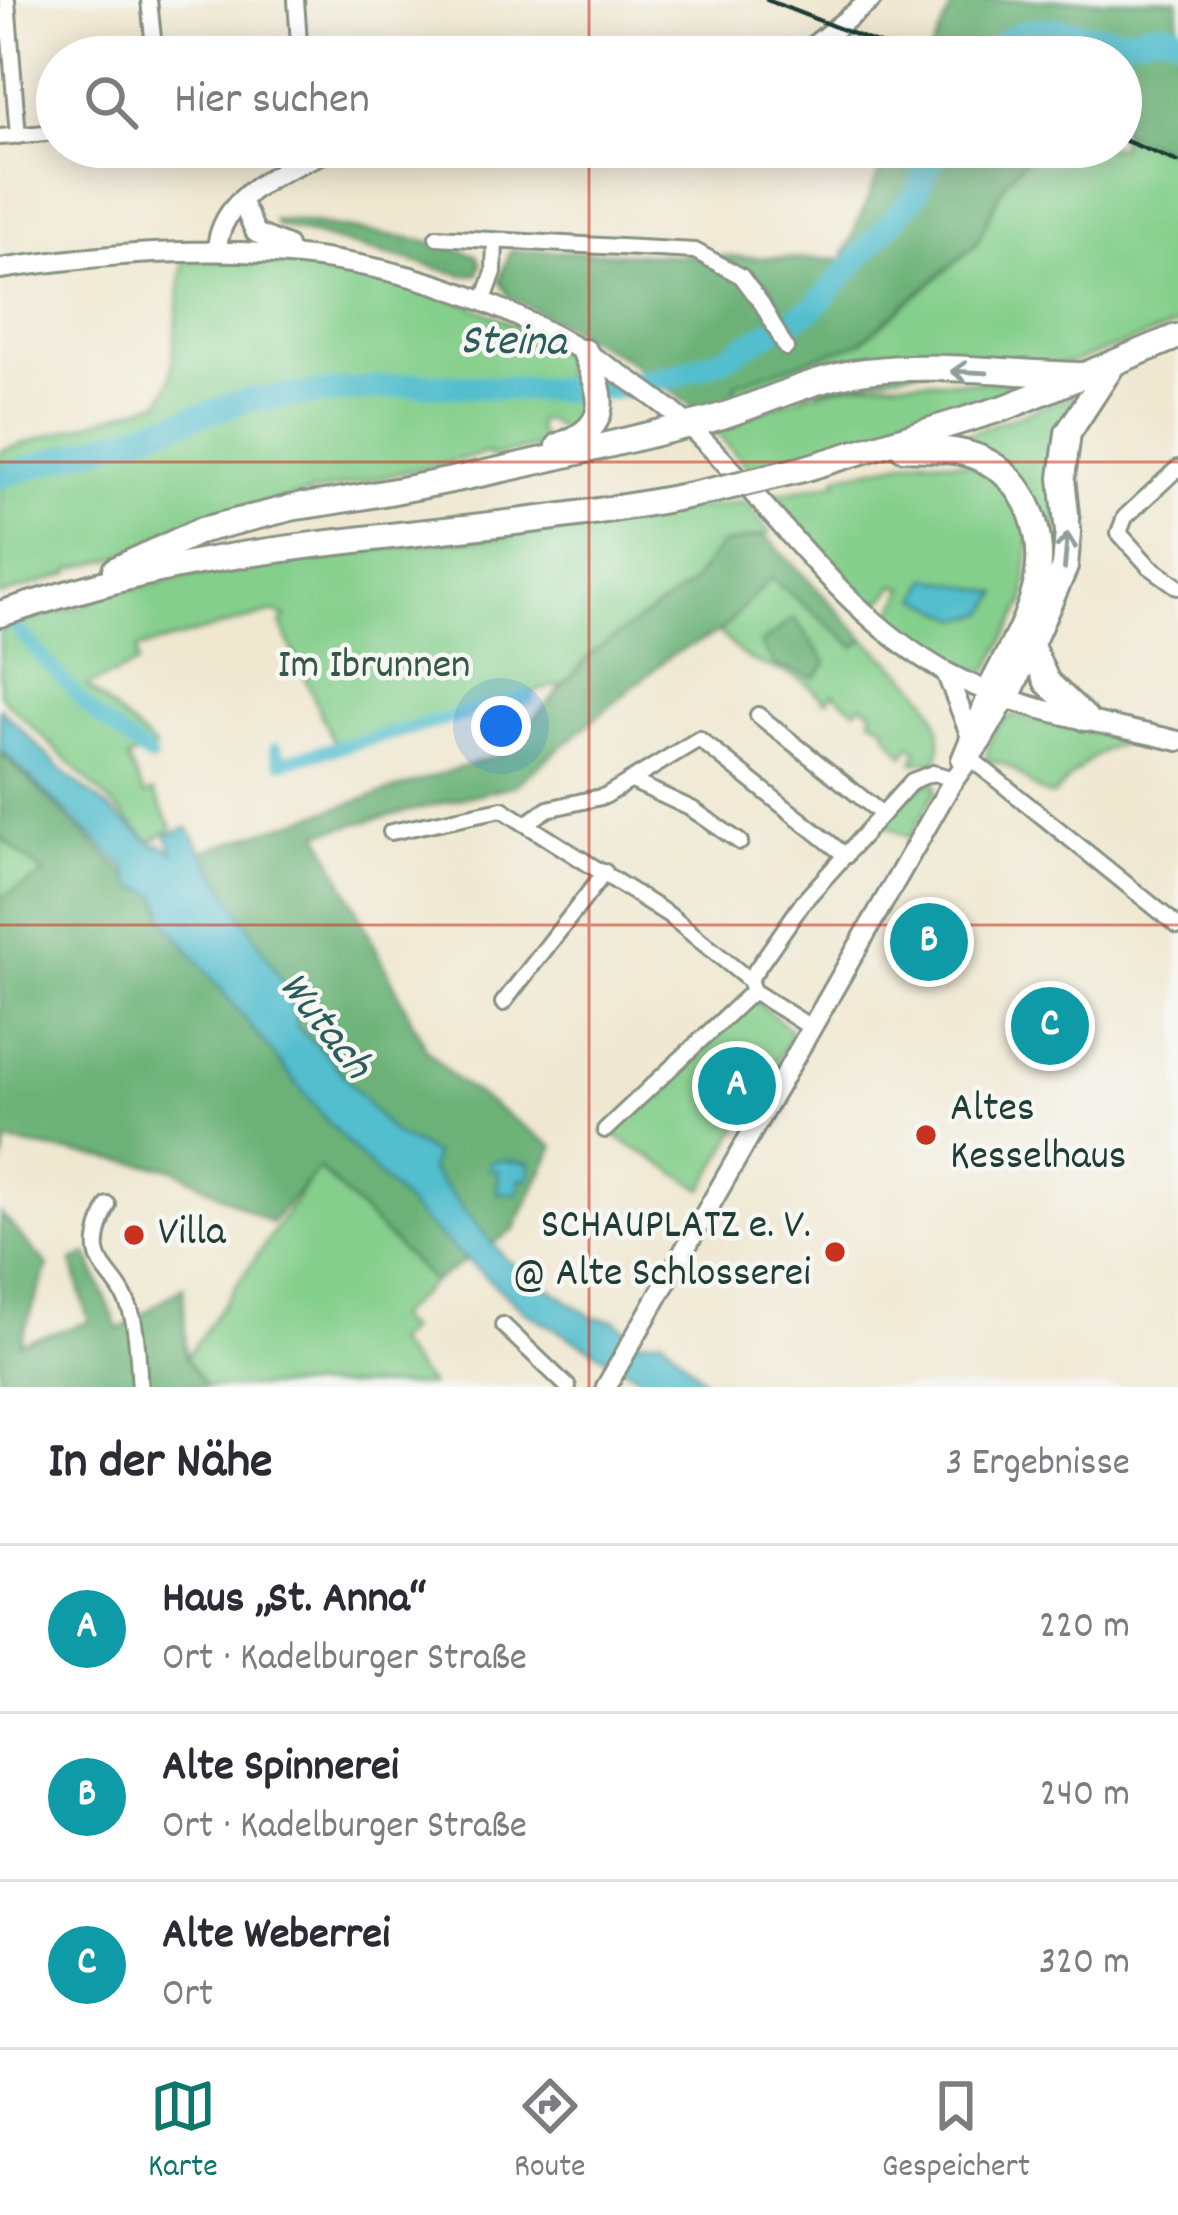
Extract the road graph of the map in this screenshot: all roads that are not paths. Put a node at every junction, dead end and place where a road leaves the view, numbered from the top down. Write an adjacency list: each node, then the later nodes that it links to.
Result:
1 (7, 0): 9 (street)
2 (149, 0): 5 (street)
3 (296, 0): 6 (street)
4 (871, 0): 7 (main road)
5 (153, 36)
6 (299, 36)
7 (825, 36)
8 (36, 134): 9 (street)
9 (17, 136): 10 (street)
10 (0, 137)
11 (301, 168): 12 (main road)
12 (245, 201): 15 (main road); 16 (main road); 17 (main road)
13 (436, 237): 14 (street)
14 (495, 240): 19 (street); 21 (street)
15 (240, 249): 16 (main road); 17 (main road)
16 (217, 250): 18 (main road)
17 (308, 255): 19 (main road)
18 (0, 269)
19 (484, 301): 22 (main road)
20 (1176, 338): 23 (highway)
21 (786, 348)
22 (592, 360): 25 (main road); 28 (highway)
23 (1114, 364): 24 (highway); 32 (highway, one-way to 23)
24 (1086, 375): 25 (highway, one-way to 25); 26 (highway)
25 (688, 425): 28 (highway); 33 (main road)
26 (883, 447): 30 (highway, bridge); 34 (highway)
27 (1178, 468): 29 (street)
28 (289, 508): 30 (highway)
29 (1178, 587)
30 (70, 592): 31 (highway)
31 (0, 614)
32 (1031, 646): 34 (highway); 36 (highway)
33 (946, 672): 34 (main road); 38 (main road)
34 (998, 695): 36 (main road); 38 (main road)
35 (758, 715): 41 (street)
36 (1085, 718): 37 (main road)
37 (1178, 741)
38 (968, 748): 39 (main road); 47 (street)
39 (954, 779): 41 (street); 50 (main road)
40 (634, 782): 42 (street); 44 (street); 45 (street)
41 (882, 814): 45 (street)
42 (527, 823): 43 (street); 46 (street)
43 (391, 832)
44 (740, 842)
45 (846, 856): 48 (street)
46 (605, 872): 48 (street); 49 (street)
47 (1178, 926)
48 (751, 985): 50 (street); 51 (street)
49 (503, 1004)
50 (812, 1028): 56 (main road)
51 (605, 1130)
52 (108, 1205): 54 (street)
53 (502, 1325): 55 (street)
54 (140, 1387)
55 (568, 1387)
56 (606, 1387)

